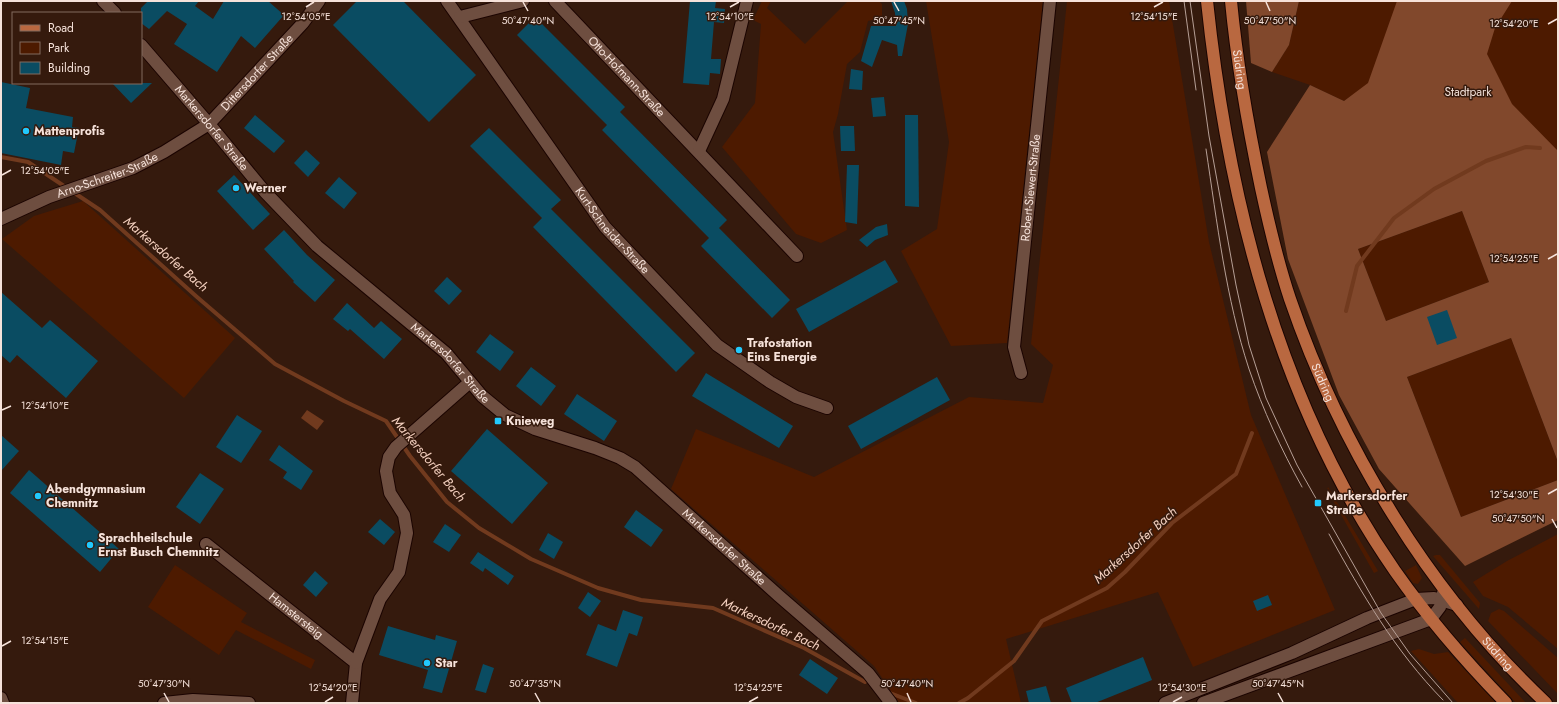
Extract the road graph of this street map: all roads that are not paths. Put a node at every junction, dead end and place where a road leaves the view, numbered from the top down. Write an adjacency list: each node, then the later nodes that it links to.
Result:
1 (103, 1): 10 (street)
2 (319, 1): 13 (street, Dittersdorfer Straße)
3 (447, 1): 11 (street, Kurt-Schneider-Straße)
4 (523, 1): 11 (street)
5 (555, 1): 14 (street, Otto-Hofmann-Straße)
6 (747, 1): 14 (street)
7 (1050, 1): 17 (street, Robert-Siewert-Straße)
8 (1207, 1): 22 (main road, Südring)
9 (1231, 1): 21 (main road, Südring)
10 (114, 12)
11 (460, 17): 19 (street, Kurt-Schneider-Straße)
12 (142, 46): 13 (street, Markersdorfer Straße)
13 (209, 124): 15 (street, Arno-Schreiter-Straße); 18 (street, Markersdorfer Straße)
14 (698, 151): 16 (street, Otto-Hofmann-Straße)
15 (1, 219)
16 (797, 256)
17 (1021, 373)
18 (470, 382): 26 (street); 33 (street, Markersdorfer Straße)
19 (827, 408)
20 (206, 544): 26 (street, Hamstersteig)
21 (1442, 585): 23 (street); 24 (main road, Südring)
22 (1416, 599): 23 (street); 25 (main road, Südring); 34 (street)
23 (1442, 599): 24 (street); 25 (street)
24 (1457, 605): 37 (main road, Südring)
25 (1432, 619): 35 (street); 36 (main road, Südring)
26 (356, 663): 32 (street)
27 (1, 698): 29 (street)
28 (193, 702): 30 (street); 31 (street)
29 (3, 703)
30 (164, 703)
31 (249, 703)
32 (352, 703)
33 (890, 703)
34 (1165, 703)
35 (1203, 703)
36 (1506, 703)
37 (1546, 703)

